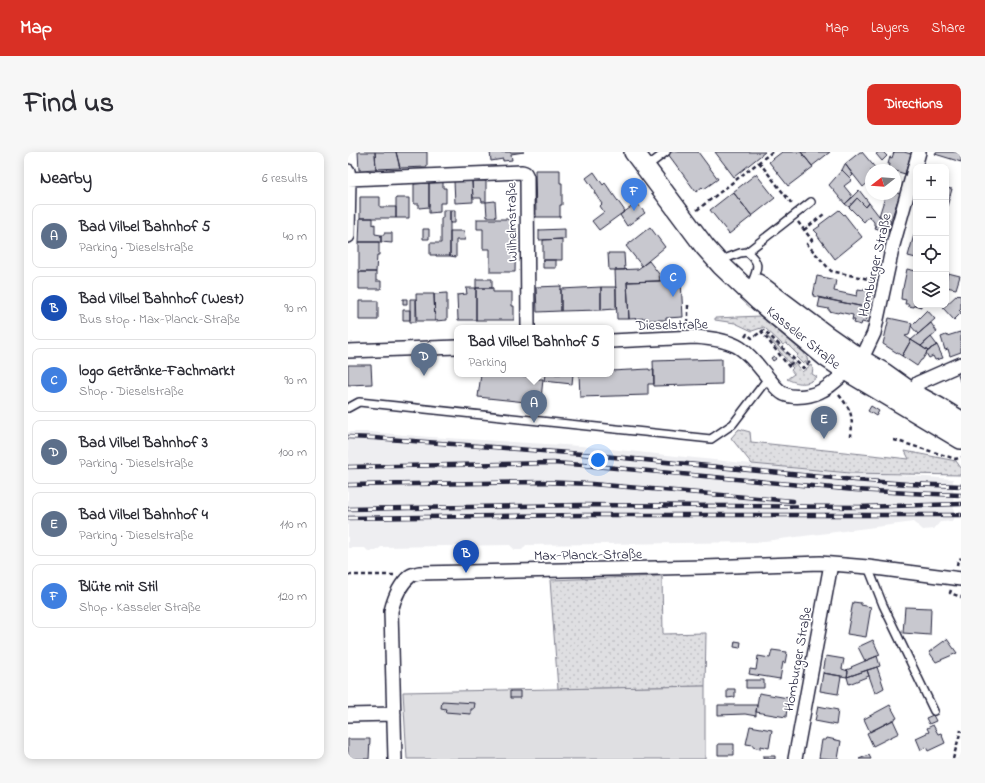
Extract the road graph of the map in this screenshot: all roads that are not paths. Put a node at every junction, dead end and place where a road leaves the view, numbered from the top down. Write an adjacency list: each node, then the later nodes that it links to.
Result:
1 (634, 152): 4 (main road, Kasseler Straße)
2 (666, 152): 4 (lane)
3 (919, 152): 17 (street, Homburger Straße)
4 (646, 168): 7 (main road, Kasseler Straße)
5 (348, 176): 8 (street); 12 (street, Wilhelmstraße)
6 (811, 202): 9 (lane)
7 (673, 204): 10 (main road, Kasseler Straße); 17 (main road, Kasseler Straße)
8 (348, 236)
9 (747, 252): 10 (lane); 11 (lane)
10 (728, 258): 11 (main road, Kasseler Straße)
11 (753, 280): 17 (main road, Kasseler Straße)
12 (528, 325)
13 (614, 341): 18 (street, Dieselstraße)
14 (454, 347): 15 (street)
15 (348, 351)
16 (961, 364): 19 (street)
17 (853, 365): 18 (street, Dieselstraße); 19 (main road, Kasseler Straße); 22 (main road, Kasseler Straße)
18 (768, 378): 20 (lane)
19 (912, 393): 21 (main road, Kasseler Straße)
20 (348, 408)
21 (961, 421)
22 (961, 439)
23 (830, 564): 24 (street, Max-Planck-Straße); 27 (street, Max-Planck-Straße); 30 (street, Homburger Straße)
24 (868, 567): 25 (street, Max-Planck-Straße); 26 (lane)
25 (958, 579)
26 (934, 711)
27 (394, 714): 28 (street); 29 (street)
28 (348, 715)
29 (396, 759)
30 (796, 759)

